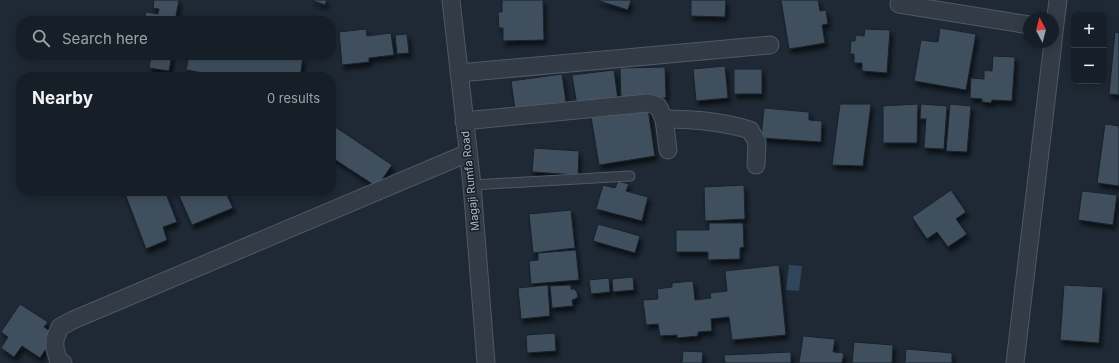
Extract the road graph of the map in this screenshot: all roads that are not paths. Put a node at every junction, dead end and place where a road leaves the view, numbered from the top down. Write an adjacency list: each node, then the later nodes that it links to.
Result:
1 (451, 0): 8 (street, Magaji Rumfa Road)
2 (1058, 0): 4 (street)
3 (899, 4): 5 (street)
4 (1056, 12)
5 (1023, 23)
6 (770, 45): 8 (street)
7 (1051, 48): 18 (street)
8 (459, 73): 10 (street, Magaji Rumfa Road)
9 (664, 119): 10 (street); 11 (street); 13 (street)
10 (464, 121): 12 (street, Magaji Rumfa Road)
11 (668, 150)
12 (468, 153): 15 (street, Magaji Rumfa Road); 16 (street)
13 (756, 165)
14 (630, 176): 15 (lane)
15 (472, 185): 17 (street, Magaji Rumfa Road)
16 (63, 363)
17 (486, 363)
18 (1015, 363)

